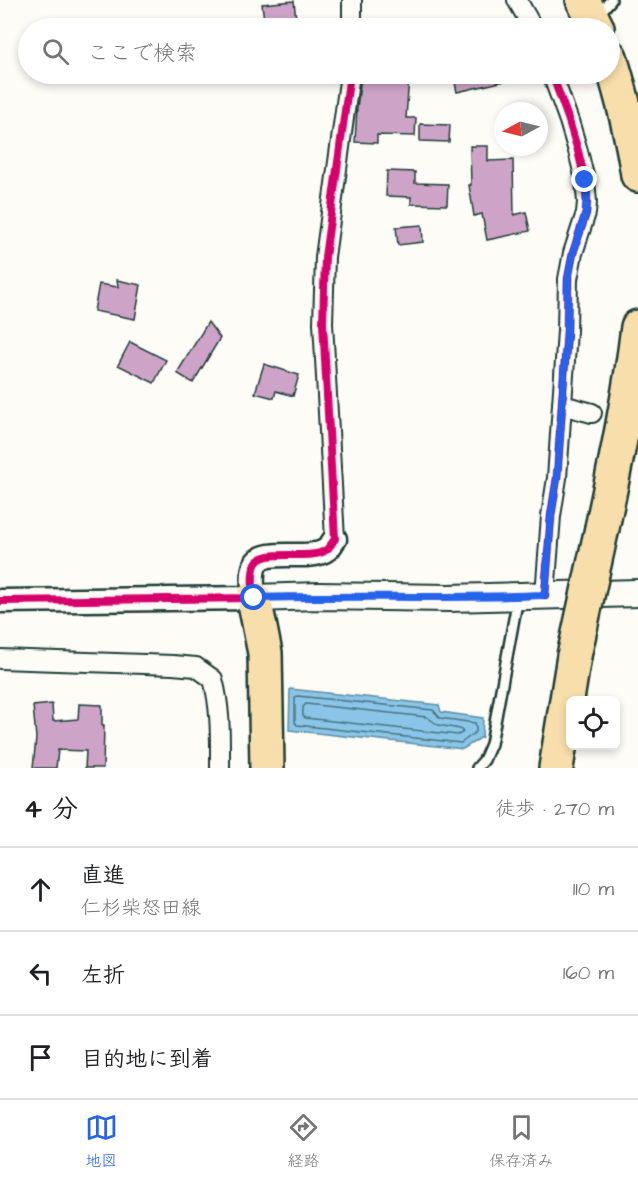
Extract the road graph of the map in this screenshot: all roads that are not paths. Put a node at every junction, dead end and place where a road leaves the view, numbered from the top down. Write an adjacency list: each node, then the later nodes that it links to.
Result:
1 (352, 0): 5 (street)
2 (517, 0): 6 (street)
3 (583, 0): 7 (highway)
4 (611, 0): 8 (lane)
5 (352, 18)
6 (527, 18)
7 (593, 18)
8 (601, 18)
9 (349, 84): 18 (street)
10 (556, 84): 14 (street)
11 (618, 84): 12 (highway)
12 (638, 175)
13 (638, 327): 17 (highway)
14 (562, 405): 15 (street); 20 (street)
15 (592, 413)
16 (638, 458): 17 (highway)
17 (612, 530): 24 (highway, bridge)
18 (334, 539): 22 (street)
19 (638, 592): 20 (main road)
20 (545, 595): 21 (main road)
21 (518, 596): 22 (main road); 31 (lane)
22 (254, 598): 23 (street); 29 (highway); 30 (highway)
23 (0, 601)
24 (583, 658): 26 (highway); 32 (highway)
25 (0, 659): 28 (street)
26 (585, 696)
27 (577, 750): 33 (highway)
28 (220, 768)
29 (247, 768)
30 (267, 768)
31 (477, 768)
32 (556, 768)
33 (575, 768)

